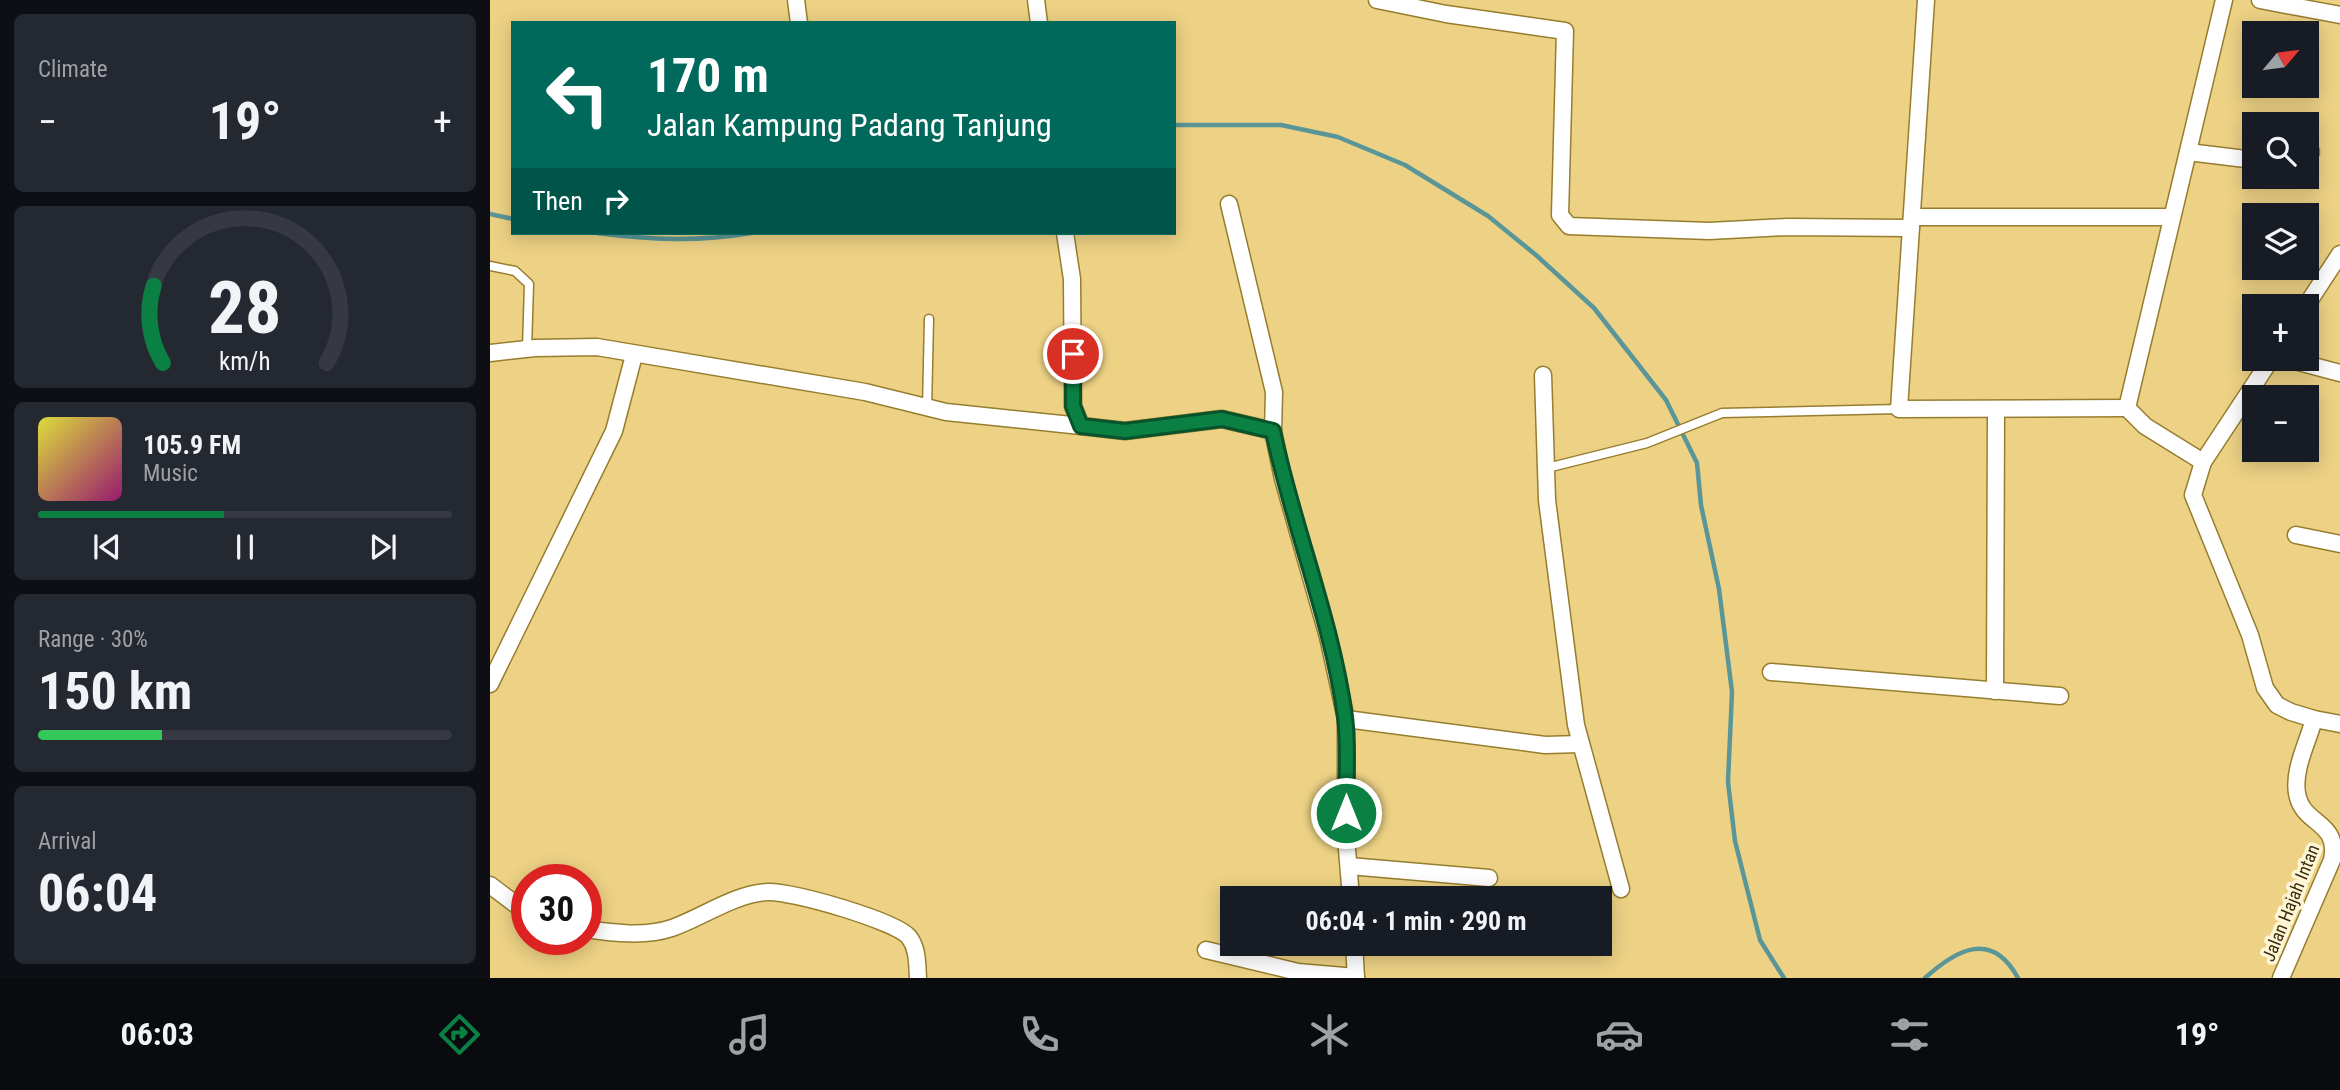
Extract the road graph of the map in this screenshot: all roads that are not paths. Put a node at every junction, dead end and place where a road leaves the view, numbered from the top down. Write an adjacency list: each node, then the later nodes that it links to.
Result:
1 (796, 0): 9 (street)
2 (1036, 0): 10 (street)
3 (1377, 0): 15 (street)
4 (1926, 0): 15 (street)
5 (2224, 0): 11 (street)
6 (2260, 0): 7 (street)
7 (2310, 5): 8 (street)
8 (2340, 15)
9 (799, 21)
10 (1039, 21)
11 (2188, 152): 12 (street); 14 (street)
12 (2242, 159)
13 (1229, 204): 33 (street)
14 (2172, 217): 15 (street); 29 (street)
15 (1912, 222): 30 (street)
16 (1065, 235): 32 (street)
17 (2340, 254): 19 (street)
18 (490, 266): 21 (lane)
19 (2314, 294)
20 (929, 319): 28 (lane)
21 (527, 349): 22 (street); 23 (street)
22 (490, 352)
23 (634, 355): 28 (street); 39 (street)
24 (2319, 367): 26 (street)
25 (2263, 371): 34 (street)
26 (2340, 373)
27 (1543, 374): 35 (street)
28 (927, 408): 32 (street)
29 (2127, 408): 31 (street); 34 (street)
30 (1899, 409): 31 (street); 35 (lane)
31 (1996, 411): 40 (street)
32 (1081, 426): 33 (street)
33 (1273, 431): 42 (street)
34 (2203, 462): 43 (street)
35 (1547, 468): 45 (street)
36 (2296, 535): 37 (street)
37 (2340, 544)
38 (1771, 672): 40 (street)
39 (490, 684)
40 (1995, 691): 41 (street)
41 (2060, 696)
42 (1346, 719): 45 (street); 46 (street)
43 (2314, 719): 44 (street); 57 (street, Jalan Hajah Intan)
44 (2340, 724)
45 (1580, 744): 50 (street)
46 (1349, 866): 47 (street); 49 (street)
47 (1489, 878)
48 (490, 885): 51 (street)
49 (1350, 886)
50 (1621, 889)
51 (511, 901)
52 (602, 930): 55 (street)
53 (1206, 950): 56 (street)
54 (1355, 956): 56 (street)
55 (918, 978)
56 (1356, 978)
57 (2281, 978)

